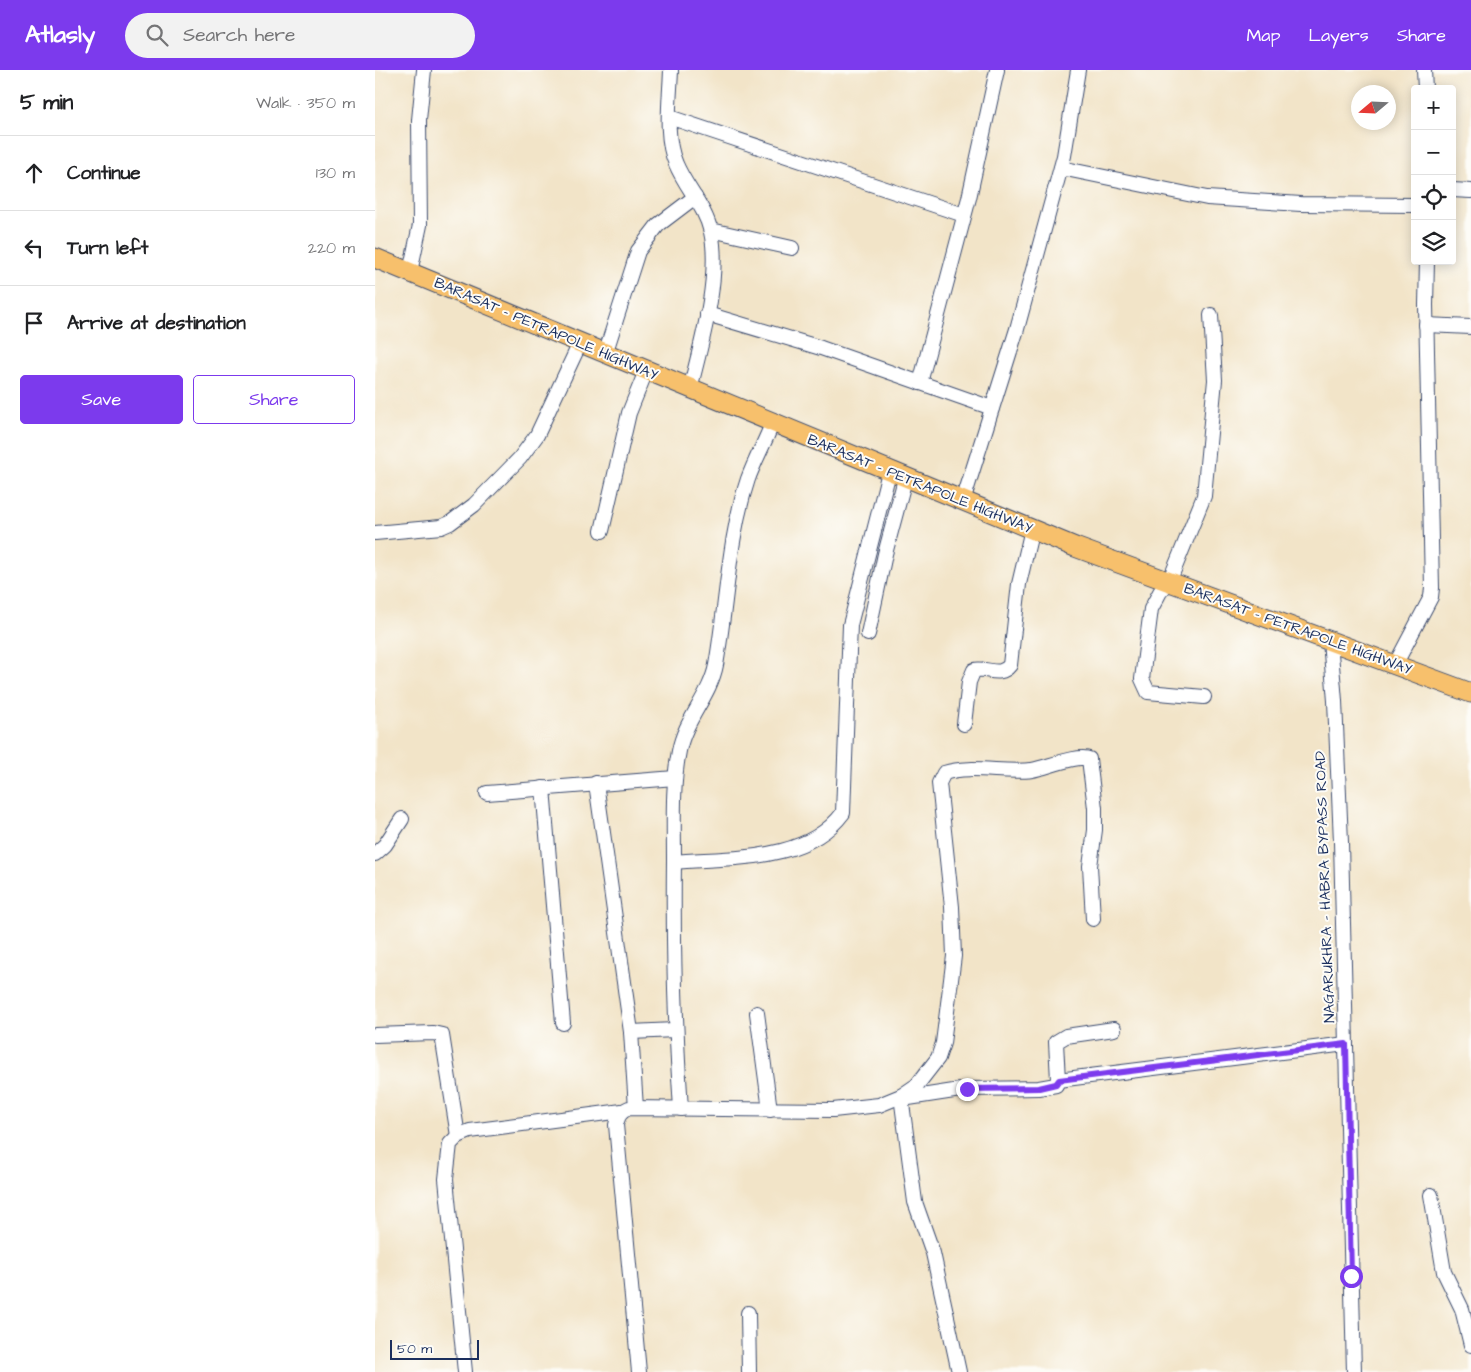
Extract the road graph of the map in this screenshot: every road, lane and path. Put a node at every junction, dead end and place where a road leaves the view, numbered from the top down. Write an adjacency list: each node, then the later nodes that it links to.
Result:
1 (424, 70): 18 (street)
2 (671, 70): 7 (street)
3 (997, 70): 13 (street)
4 (1424, 70): 6 (street)
5 (1074, 71): 8 (street)
6 (1425, 85)
7 (669, 117): 11 (street); 13 (street)
8 (1061, 168): 12 (street); 28 (street)
9 (1456, 190): 10 (street)
10 (1471, 191)
11 (695, 197): 14 (street); 24 (street)
12 (1411, 204)
13 (964, 215): 26 (street)
14 (711, 230): 15 (street); 19 (street)
15 (792, 248)
16 (375, 258): 18 (highway, BARASAT - PETRAPOLE HIGHWAY)
17 (1427, 265): 21 (street)
18 (410, 272): 23 (highway, BARASAT - PETRAPOLE HIGHWAY)
19 (707, 314): 26 (street); 27 (street)
20 (1211, 315): 35 (street)
21 (1426, 324): 22 (street); 38 (street)
22 (1471, 328)
23 (579, 343): 24 (highway, BARASAT - PETRAPOLE HIGHWAY); 34 (street)
24 (605, 354): 25 (highway, BARASAT - PETRAPOLE HIGHWAY)
25 (646, 371): 27 (highway, BARASAT - PETRAPOLE HIGHWAY); 33 (street)
26 (920, 383): 28 (street)
27 (690, 389): 29 (highway, BARASAT - PETRAPOLE HIGHWAY)
28 (992, 408): 31 (street)
29 (773, 424): 30 (highway, BARASAT - PETRAPOLE HIGHWAY); 42 (street)
30 (897, 475): 31 (highway, BARASAT - PETRAPOLE HIGHWAY); 36 (street); 48 (street)
31 (963, 501): 32 (highway, BARASAT - PETRAPOLE HIGHWAY)
32 (1032, 529): 35 (highway, BARASAT - PETRAPOLE HIGHWAY); 41 (street)
33 (602, 532)
34 (375, 533)
35 (1169, 582): 37 (highway, BARASAT - PETRAPOLE HIGHWAY); 40 (street)
36 (868, 634)
37 (1330, 641): 38 (highway, BARASAT - PETRAPOLE HIGHWAY); 56 (street, NAGARUKHRA - HABRA BYPASS ROAD)
38 (1395, 665): 39 (highway, BARASAT - PETRAPOLE HIGHWAY)
39 (1471, 693)
40 (1204, 696)
41 (964, 724)
42 (675, 778): 43 (street); 48 (street)
43 (596, 783): 44 (street); 54 (street)
44 (543, 788): 45 (street); 51 (street)
45 (487, 792)
46 (402, 819): 47 (street)
47 (375, 854)
48 (674, 862): 53 (street)
49 (1093, 919): 58 (street)
50 (757, 1013): 61 (street)
51 (563, 1023)
52 (1114, 1029): 57 (street)
53 (675, 1030): 54 (street); 60 (street)
54 (631, 1032): 59 (street)
55 (375, 1034): 63 (street)
56 (1346, 1044): 57 (street); 71 (street, NAGARUKHRA - HABRA BYPASS ROAD)
57 (1059, 1080): 58 (street)
58 (902, 1098): 61 (street); 70 (street)
59 (636, 1108): 60 (street); 62 (street)
60 (681, 1109): 61 (street)
61 (770, 1110)
62 (622, 1111): 63 (street); 68 (street)
63 (458, 1136): 67 (street)
64 (1431, 1195): 66 (street)
65 (748, 1313): 69 (street)
66 (1471, 1345)
67 (465, 1372)
68 (639, 1372)
69 (749, 1372)
70 (959, 1372)
71 (1354, 1372)

